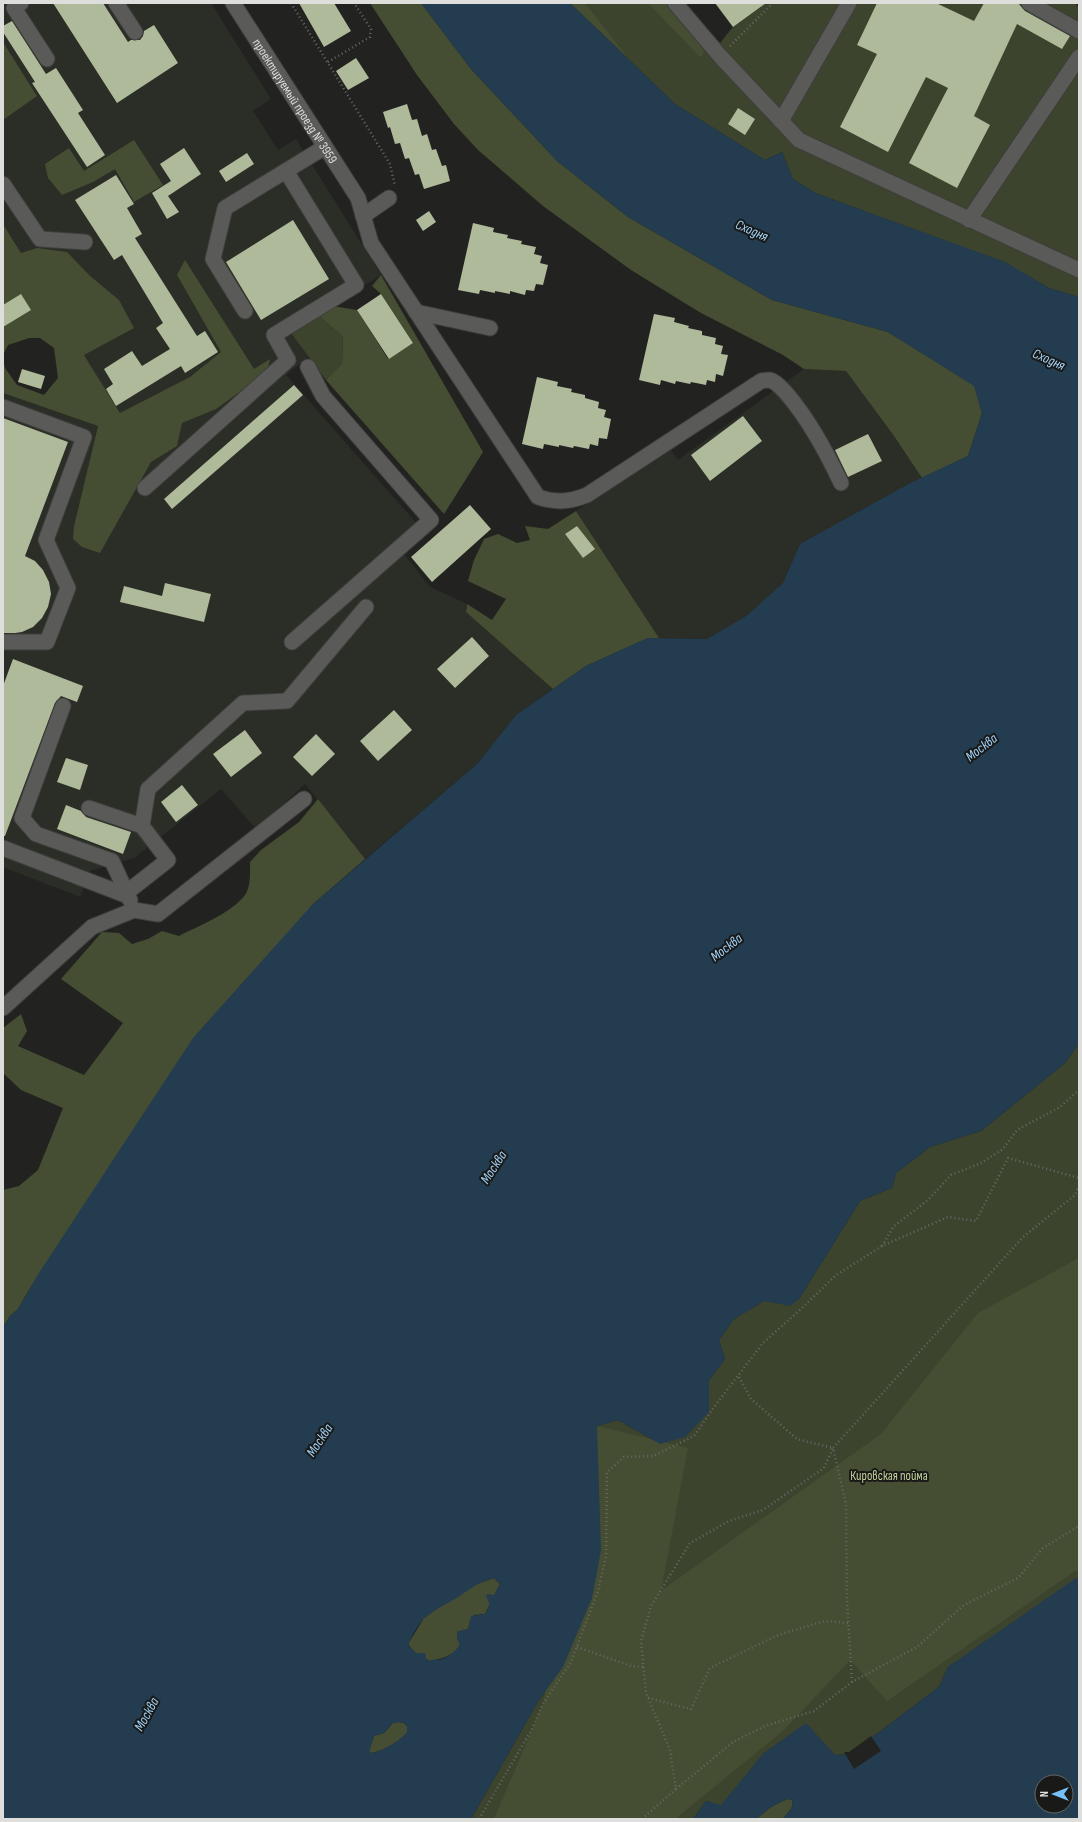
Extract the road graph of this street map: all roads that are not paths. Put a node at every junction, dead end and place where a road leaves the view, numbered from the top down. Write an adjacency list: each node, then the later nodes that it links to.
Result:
1 (21, 3): 10 (street)
2 (116, 3): 8 (street)
3 (233, 3): 12 (street, проектируемый проезд № 3959)
4 (675, 3): 11 (street)
5 (849, 3): 11 (street)
6 (1029, 3): 7 (street)
7 (1079, 31)
8 (135, 32)
9 (1079, 57): 17 (street)
10 (46, 60)
11 (781, 121): 17 (street)
12 (325, 147): 13 (street); 16 (street, проектируемый проезд № 3959)
13 (286, 171): 20 (street); 26 (street)
14 (3, 184): 18 (street)
15 (389, 198): 16 (street)
16 (363, 216): 21 (street, проектируемый проезд № 3959)
17 (969, 220): 19 (street)
18 (85, 242)
19 (1079, 270)
20 (245, 311)
21 (416, 312): 22 (street); 25 (street, проектируемый проезд № 3959)
22 (490, 328)
23 (308, 367): 29 (street)
24 (3, 407): 28 (street)
25 (841, 483)
26 (145, 488)
27 (366, 608): 33 (street)
28 (3, 642)
29 (292, 642)
30 (63, 706): 35 (street)
31 (304, 799): 36 (street)
32 (89, 808): 33 (street)
33 (142, 826): 35 (street)
34 (3, 848): 35 (street)
35 (127, 895): 36 (street)
36 (134, 910): 37 (street)
37 (3, 1008)

